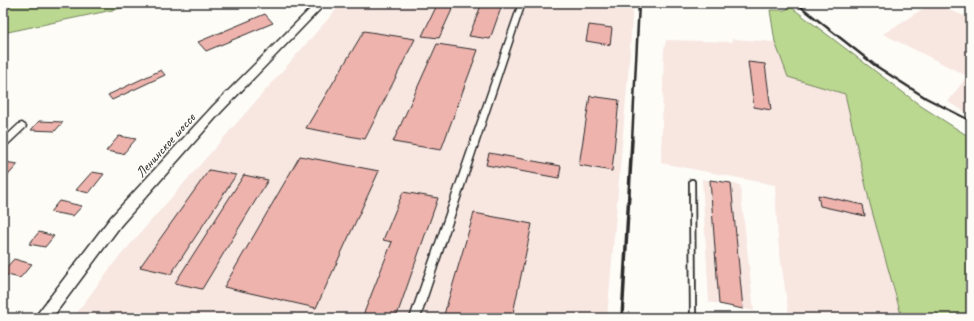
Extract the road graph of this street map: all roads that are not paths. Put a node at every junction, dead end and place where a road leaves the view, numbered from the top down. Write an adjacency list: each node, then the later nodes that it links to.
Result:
1 (321, 3): 6 (street, Ленинское шоссе)
2 (522, 3): 7 (street)
3 (22, 126): 4 (street)
4 (3, 144)
5 (692, 182): 8 (lane)
6 (42, 318)
7 (415, 318)
8 (693, 318)

